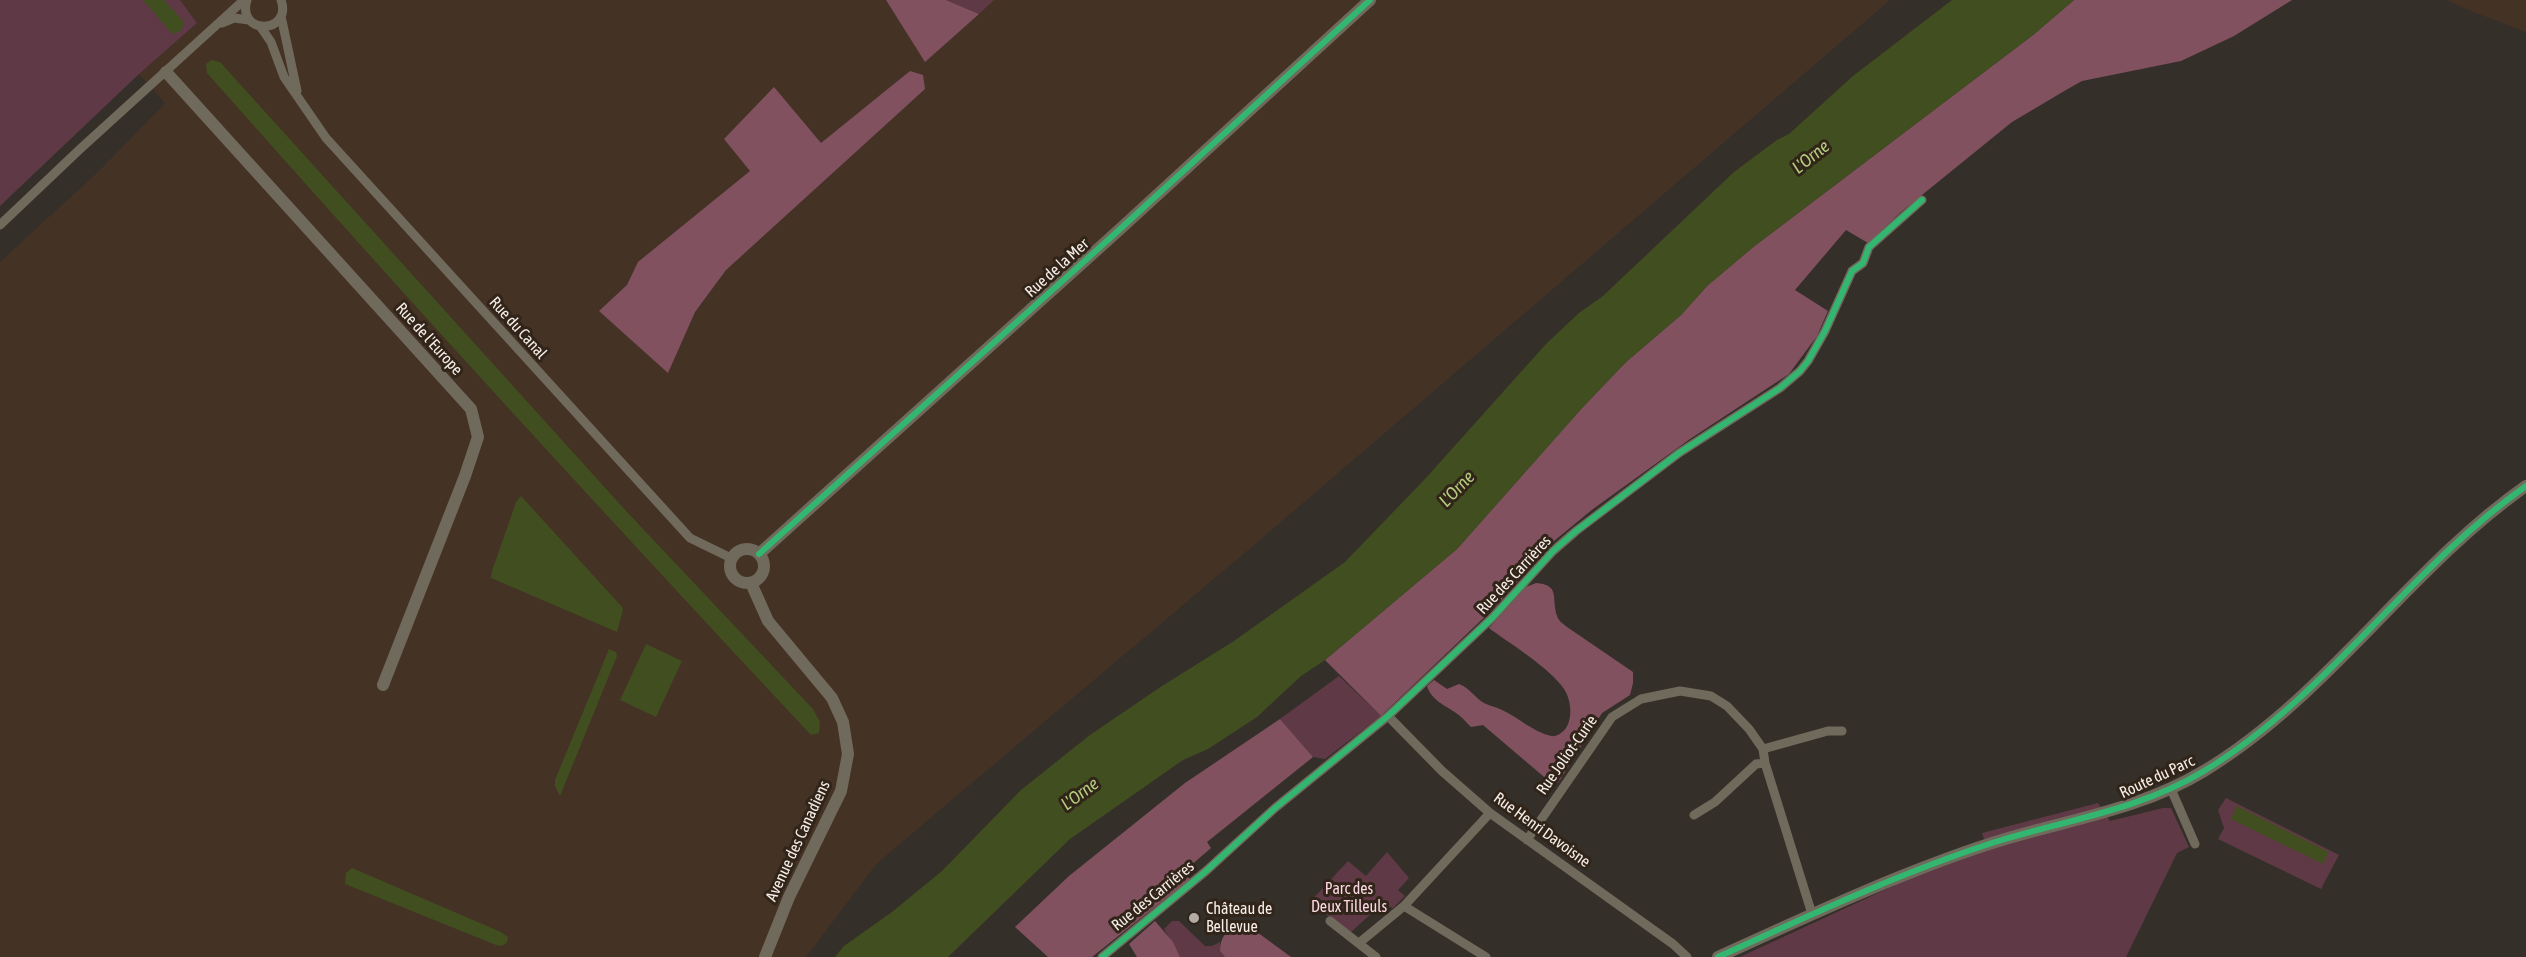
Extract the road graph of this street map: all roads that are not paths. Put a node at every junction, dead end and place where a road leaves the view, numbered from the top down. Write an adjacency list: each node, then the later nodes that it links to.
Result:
1 (246, 0): 5 (street); 6 (street)
2 (281, 0): 4 (street, Rue du Canal)
3 (1370, 0): 13 (street, Rue de la Mer)
4 (281, 16): 7 (street); 9 (street, Rue du Canal)
5 (249, 20): 6 (street); 7 (street)
6 (217, 24): 8 (street)
7 (260, 26): 9 (street, Rue du Canal)
8 (166, 72): 11 (street); 16 (street, Rue de l'Europe)
9 (299, 99): 14 (street, Rue du Canal)
10 (1922, 200): 17 (street, Rue des Carrières)
11 (0, 225)
12 (2526, 486): 21 (street, Route du Parc)
13 (759, 554): 14 (street); 15 (street)
14 (731, 558): 15 (street)
15 (751, 583): 30 (street, Avenue des Canadiens)
16 (384, 685)
17 (1388, 716): 22 (street, Rue Henri Davoisne); 31 (street, Rue des Carrières)
18 (1842, 731): 19 (street)
19 (1763, 749): 20 (street, Rue Joliot-Curie); 24 (street, Rue Joliot-Curie)
20 (1765, 763): 23 (street); 27 (street, Rue Joliot-Curie)
21 (2171, 789): 25 (street); 27 (street, Route du Parc)
22 (1490, 813): 24 (street, Rue Henri Davoisne); 26 (street)
23 (1694, 815)
24 (1527, 840): 34 (street, Rue Henri Davoisne)
25 (2195, 844)
26 (1404, 906): 29 (street); 33 (street)
27 (1812, 914): 35 (street, Route du Parc)
28 (1330, 921): 29 (street)
29 (1359, 943): 32 (street)
30 (765, 957)
31 (1102, 957)
32 (1376, 957)
33 (1486, 957)
34 (1688, 957)
35 (1718, 957)

